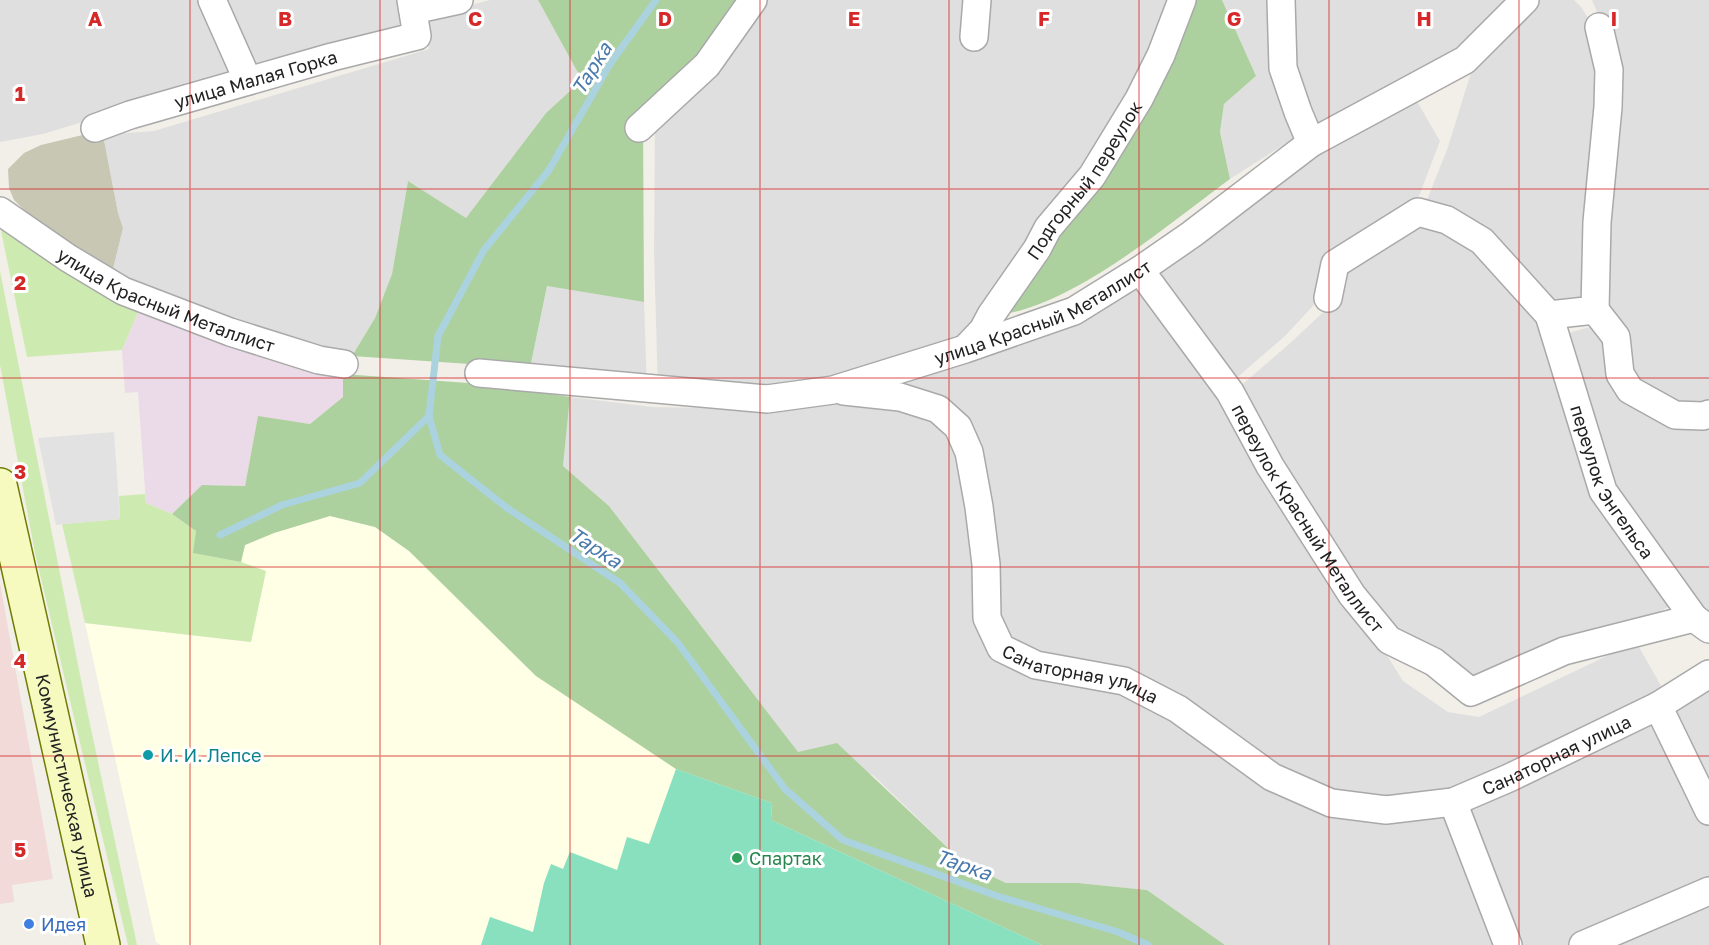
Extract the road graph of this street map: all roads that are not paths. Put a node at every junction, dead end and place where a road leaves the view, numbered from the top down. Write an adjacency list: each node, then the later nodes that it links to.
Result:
1 (212, 0): 11 (street)
2 (459, 0): 8 (street, улица Малая Горка)
3 (753, 0): 13 (street)
4 (977, 0): 10 (street)
5 (1182, 0): 20 (street, Подгорный переулок)
6 (1281, 0): 14 (street)
7 (1525, 0): 14 (street, улица Красный Металлист)
8 (414, 15): 11 (street, улица Малая Горка)
9 (1599, 27): 18 (street)
10 (974, 37)
11 (248, 81): 12 (street, улица Малая Горка)
12 (96, 128)
13 (639, 128)
14 (1311, 143): 16 (street, улица Красный Металлист)
15 (0, 211): 21 (street, улица Красный Металлист)
16 (1140, 270): 20 (street, улица Красный Металлист); 26 (street, переулок Красный Металлист)
17 (1328, 298): 19 (street, переулок Энгельса)
18 (1595, 310): 19 (street); 24 (street)
19 (1549, 315): 26 (street, переулок Энгельса)
20 (965, 349): 23 (street, улица Красный Металлист)
21 (344, 364)
22 (479, 373): 23 (street, улица Красный Металлист)
23 (833, 390): 29 (street, Санаторная улица)
24 (1709, 414)
25 (0, 485): 32 (main road, Коммунистическая улица)
26 (1701, 624)
27 (1709, 674): 28 (street, Санаторная улица)
28 (1658, 706): 29 (street, Санаторная улица); 30 (street)
29 (1453, 802): 33 (street)
30 (1709, 811)
31 (1709, 891): 34 (street)
32 (103, 945)
33 (1508, 945)
34 (1582, 945)

